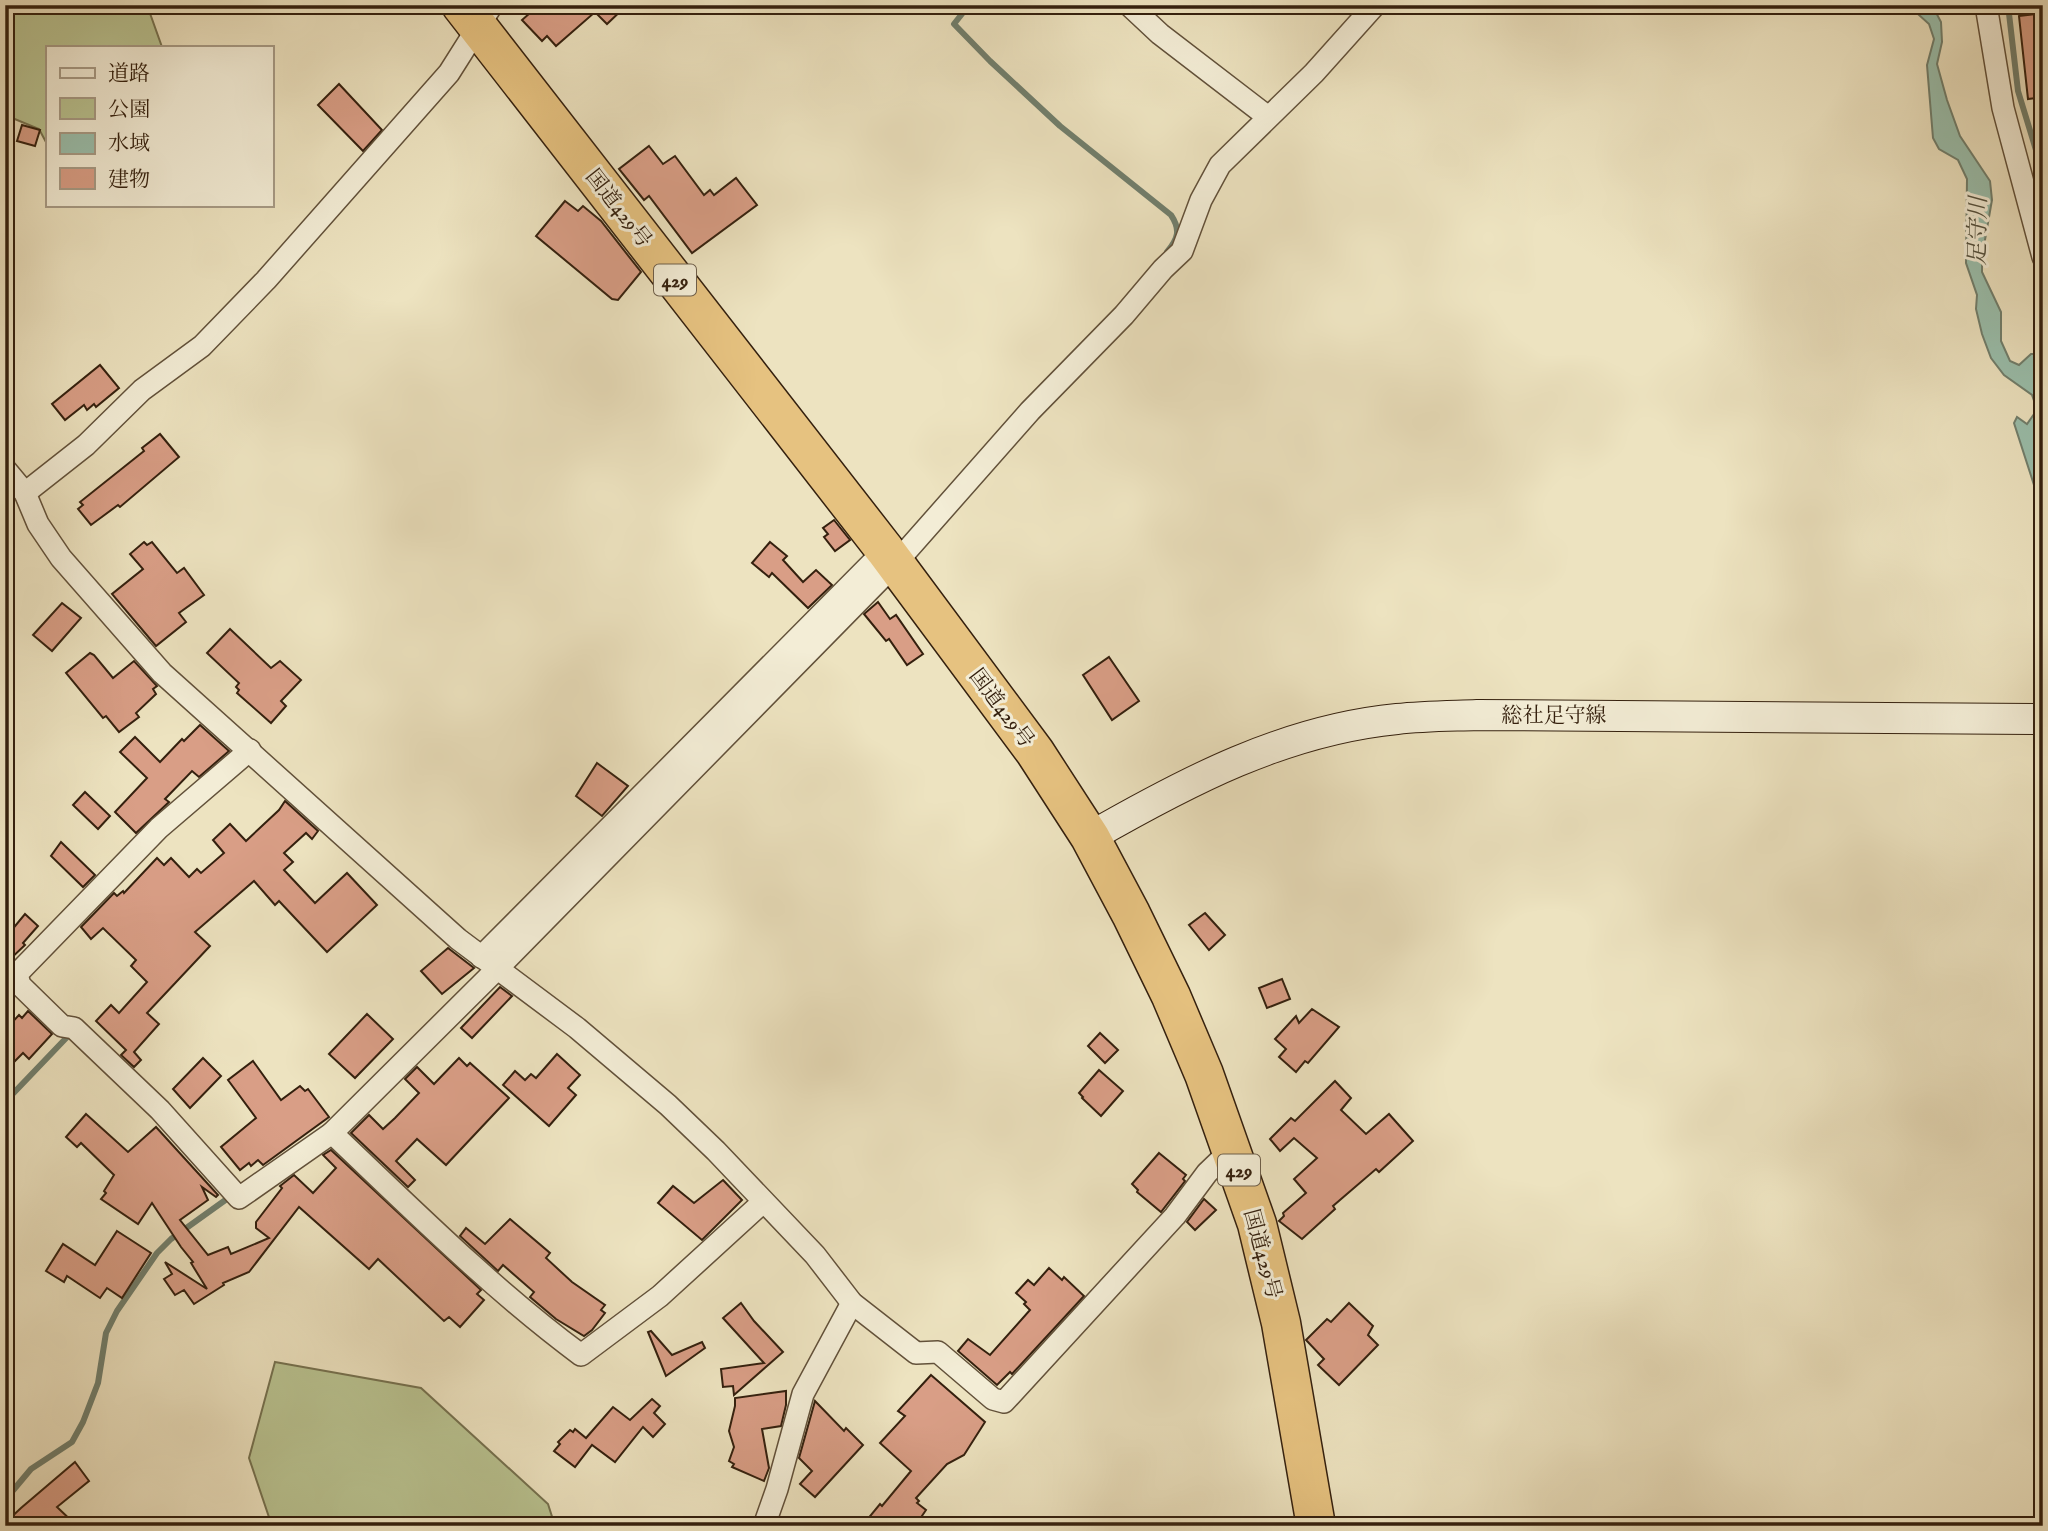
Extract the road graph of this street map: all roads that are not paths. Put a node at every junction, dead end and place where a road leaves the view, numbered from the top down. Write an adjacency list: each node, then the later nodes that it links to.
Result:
1 (1129, 5): 5 (street)
2 (1375, 5): 5 (street)
3 (1986, 5): 6 (street)
4 (478, 13): 8 (street); 9 (highway, 国道429号 / 429)
5 (1268, 117): 9 (street)
6 (2043, 257)
7 (5, 469): 8 (street)
8 (25, 494): 11 (street)
9 (890, 558): 12 (highway, 国道429号 / 429); 13 (street)
10 (2043, 719): 12 (main road, 総社足守線)
11 (250, 750): 13 (street); 14 (street)
12 (1090, 837): 15 (highway, 国道429号 / 429)
13 (489, 963): 14 (street); 16 (street)
14 (332, 1133): 16 (street)
15 (1232, 1149): 17 (street); 19 (highway, 国道429号 / 429)
16 (763, 1202): 17 (street)
17 (852, 1303): 18 (street)
18 (764, 1526)
19 (1316, 1526)

